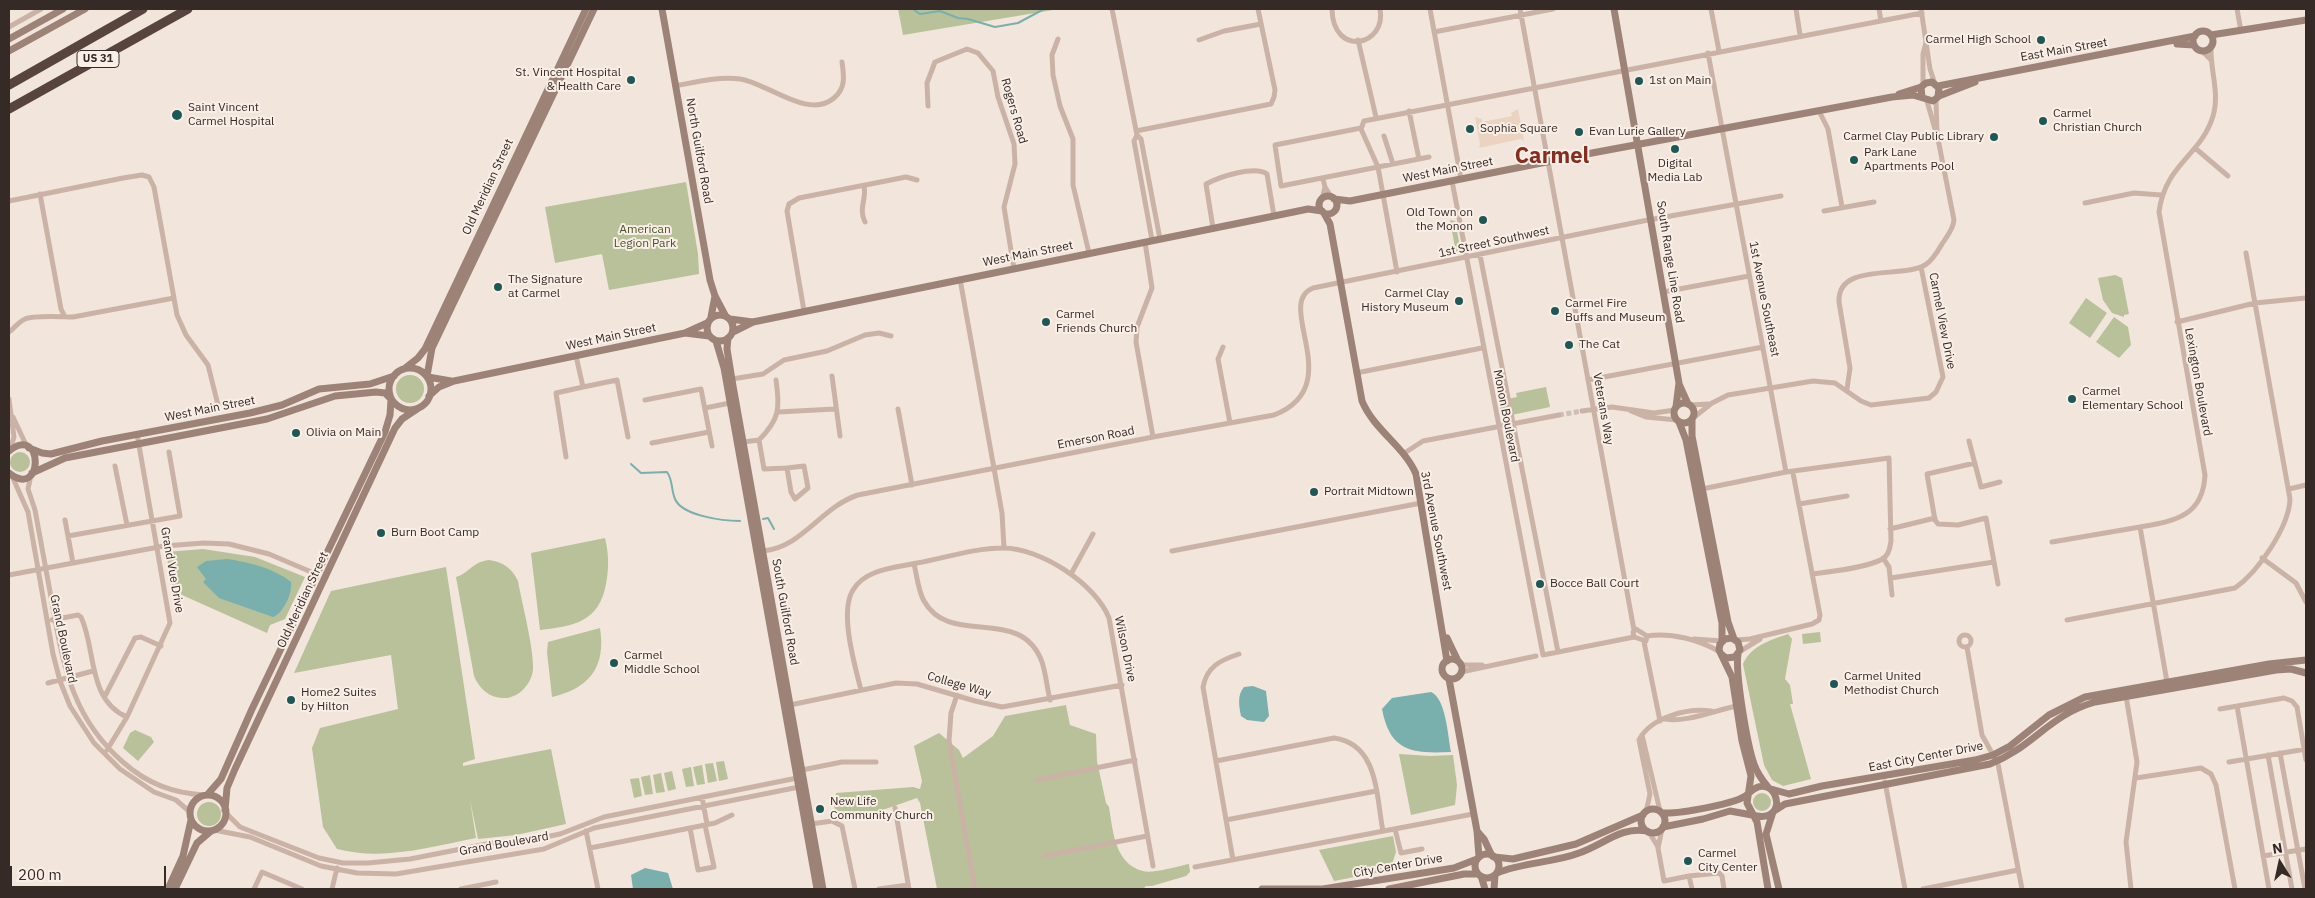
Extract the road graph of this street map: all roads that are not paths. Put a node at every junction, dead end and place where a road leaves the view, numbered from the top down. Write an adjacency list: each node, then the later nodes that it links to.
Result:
1 (41, 9): 25 (street)
2 (85, 9): 40 (main road)
3 (143, 9): 48 (highway, US 31)
4 (188, 9): 58 (highway, US 31)
5 (586, 9): 26 (main road, Old Meridian Street)
6 (594, 9): 43 (main road, Old Meridian Street)
7 (662, 9): 50 (main road, North Guilford Road)
8 (1112, 9): 66 (street)
9 (1258, 9): 24 (street)
10 (1332, 9): 36 (street)
11 (1380, 9): 36 (street)
12 (1430, 9): 28 (street)
13 (1553, 9): 21 (street)
14 (1614, 9): 47 (main road, South Range Line Road)
15 (1711, 9): 41 (street)
16 (1796, 9): 31 (street)
17 (1879, 9): 23 (street)
18 (2238, 9): 27 (street)
19 (58, 10): 33 (main road)
20 (1922, 11): 23 (street); 37 (street)
21 (1520, 12): 28 (street); 52 (street, Veterans Way)
22 (2306, 20): 27 (main road)
23 (1881, 21): 31 (street)
24 (1261, 24): 35 (street); 66 (street)
25 (9, 27)
26 (576, 27): 43 (main road); 62 (main road, Old Meridian Street)
27 (2241, 31): 29 (main road)
28 (1434, 32): 56 (street)
29 (2232, 32): 30 (main road); 39 (main road)
30 (2211, 35): 32 (main road); 39 (main road)
31 (1800, 36): 41 (street)
32 (2195, 36): 38 (main road); 49 (main road, East Main Street)
33 (9, 39)
34 (1058, 39): 107 (street)
35 (1200, 40)
36 (1358, 40): 61 (street)
37 (1926, 42): 49 (street); 51 (street)
38 (2194, 45): 42 (main road); 54 (main road, East Main Street)
39 (2212, 46): 42 (main road); 45 (street, Lexington Boulevard)
40 (9, 51)
41 (1719, 51): 44 (street)
42 (2202, 51): 45 (street)
43 (574, 53): 65 (main road, Old Meridian Street)
44 (1708, 53): 47 (street); 64 (street, 1st Avenue Southeast)
45 (2211, 61): 70 (street, Lexington Boulevard)
46 (842, 62): 50 (street)
47 (1625, 69): 52 (street); 69 (main road, South Range Line Road)
48 (9, 84)
49 (1936, 85): 51 (main road, East Main Street); 54 (main road)
50 (675, 86): 117 (main road, North Guilford Road)
51 (1922, 86): 53 (main road); 55 (main road)
52 (1534, 87): 56 (street); 73 (street, Veterans Way)
53 (1892, 97): 55 (main road); 60 (main road)
54 (1938, 98): 55 (main road, East Main Street); 67 (street)
55 (1925, 99): 67 (street)
56 (1447, 104): 59 (street); 78 (street)
57 (928, 106): 111 (street, Rogers Road)
58 (9, 109)
59 (1409, 111): 61 (street); 72 (street)
60 (1819, 111): 64 (main road); 94 (street)
61 (1376, 117): 63 (street)
62 (528, 128): 65 (main road); 139 (main road, Old Meridian Street)
63 (1361, 128): 75 (street); 77 (street)
64 (1722, 129): 69 (main road); 93 (street, 1st Avenue Southeast)
65 (537, 132): 137 (main road, Old Meridian Street)
66 (1137, 133): 105 (street)
67 (1937, 134): 110 (street, Carmel View Drive)
68 (1384, 136): 74 (street)
69 (1639, 144): 73 (main road, West Main Street); 100 (main road, South Range Line Road)
70 (2195, 148): 76 (street); 85 (street, Lexington Boulevard)
71 (1429, 157): 72 (street)
72 (1419, 159): 74 (street)
73 (1548, 162): 78 (main road, West Main Street); 104 (street, Veterans Way)
74 (1393, 164): 75 (street)
75 (1378, 167): 77 (street); 84 (street)
76 (2228, 176)
77 (1323, 179): 82 (street)
78 (1461, 179): 80 (main road, West Main Street)
79 (917, 180): 81 (street)
80 (1452, 181): 84 (main road, West Main Street); 109 (street, Monon Boulevard)
81 (864, 186): 101 (street); 121 (street)
82 (1325, 187): 87 (street); 88 (street)
83 (40, 194): 89 (street); 118 (street); 122 (street)
84 (1384, 194): 90 (main road, West Main Street); 112 (street)
85 (2161, 195): 92 (street); 126 (street, Lexington Boulevard)
86 (1781, 196): 93 (street, 1st Street Southwest)
87 (1333, 198): 88 (main road); 90 (main road, West Main Street); 96 (main road)
88 (1322, 199): 95 (main road, West Main Street); 98 (main road)
89 (9, 201)
90 (1349, 201): 96 (main road, West Main Street)
91 (1874, 202): 94 (street)
92 (2085, 203)
93 (1736, 204): 100 (street, 1st Street Southwest); 113 (street, 1st Avenue Southeast)
94 (1842, 208): 97 (street)
95 (1308, 209): 98 (main road, West Main Street); 99 (main road, West Main Street)
96 (1335, 210): 98 (main road); 102 (main road)
97 (1824, 211)
98 (1323, 212): 102 (main road)
99 (1274, 216): 103 (main road, West Main Street); 103 (street)
100 (1652, 219): 104 (street, 1st Street Southwest); 116 (main road, South Range Line Road)
101 (865, 222)
102 (1330, 224): 115 (main road, 3rd Avenue Southwest)
103 (1213, 228): 105 (main road, West Main Street)
104 (1562, 237): 108 (street, 1st Street Southwest); 146 (street, Veterans Way)
105 (1152, 240): 107 (main road, West Main Street); 183 (street)
106 (2246, 253): 120 (street)
107 (1090, 254): 111 (main road, West Main Street)
108 (1480, 255): 109 (street, 1st Street Southwest); 177 (street, Monon Boulevard)
109 (1467, 258): 112 (street, 1st Street Southwest); 135 (street, Monon Boulevard)
110 (1920, 267): 152 (street, Carmel View Drive); 152 (street, Carmel View Drive)
111 (1014, 269): 114 (main road, West Main Street)
112 (1397, 272): 115 (street, 1st Street Southwest)
113 (1749, 276): 116 (street); 134 (street, 1st Avenue Southeast)
114 (960, 279): 121 (main road, West Main Street); 198 (street)
115 (1340, 283): 140 (main road, 3rd Avenue Southwest); 176 (street, Emerson Road)
116 (1663, 292): 138 (main road, South Range Line Road)
117 (715, 296): 123 (main road, North Guilford Road); 124 (main road, North Guilford Road)
118 (174, 298): 122 (street); 161 (street)
119 (2306, 298): 120 (street)
120 (2255, 303): 126 (street); 207 (street)
121 (804, 310): 125 (main road, West Main Street)
122 (64, 315): 127 (street)
123 (727, 317): 124 (main road); 125 (main road, West Main Street); 129 (main road)
124 (709, 320): 128 (main road, West Main Street); 130 (main road)
125 (753, 322): 129 (main road, West Main Street)
126 (2177, 322): 215 (street, Lexington Boulevard)
127 (9, 332)
128 (685, 333): 130 (main road, West Main Street); 136 (main road, West Main Street)
129 (730, 335): 132 (main road); 144 (main road, South Guilford Road)
130 (709, 336): 132 (main road)
131 (891, 336): 144 (street)
132 (716, 341): 158 (main road, South Guilford Road)
133 (1222, 347): 176 (street)
134 (1763, 347): 138 (street); 151 (street, 1st Avenue Southeast)
135 (1482, 348): 140 (street); 178 (street, Monon Boulevard)
136 (576, 356): 148 (main road, West Main Street); 150 (street)
137 (428, 362): 142 (main road, Old Meridian Street); 147 (main road)
138 (1676, 363): 146 (street); 149 (main road, South Range Line Road)
139 (404, 369): 141 (main road); 142 (main road)
140 (1356, 373): 193 (main road, 3rd Avenue Southwest)
141 (394, 376): 156 (main road); 180 (main road, West Main Street)
142 (427, 376): 147 (main road, West Main Street); 154 (main road)
143 (832, 376): 165 (street)
144 (732, 379): 186 (main road, South Guilford Road)
145 (776, 380): 170 (street)
146 (1588, 380): 167 (street, Veterans Way)
147 (441, 381): 148 (main road, West Main Street)
148 (454, 381): 154 (main road, West Main Street)
149 (1679, 384): 159 (main road, South Range Line Road); 163 (main road, South Range Line Road)
150 (583, 386): 182 (street); 194 (street)
151 (1771, 388): 152 (street); 160 (street); 199 (street, 1st Avenue Southeast)
152 (1847, 389)
153 (379, 393): 156 (main road, West Main Street); 171 (main road); 187 (main road, West Main Street)
154 (429, 396): 164 (main road)
155 (9, 399): 173 (street)
156 (391, 399): 164 (main road); 171 (main road, Old Meridian Street)
157 (645, 400): 162 (street)
158 (730, 403): 162 (street); 294 (main road, South Guilford Road)
159 (1689, 404): 160 (street); 163 (main road); 174 (main road)
160 (1710, 404): 174 (street)
161 (218, 406)
162 (704, 408): 179 (street)
163 (1675, 408): 168 (street); 175 (main road)
164 (417, 409): 306 (main road, Old Meridian Street)
165 (835, 409): 170 (street); 181 (street)
166 (898, 409): 204 (street)
167 (1593, 409): 168 (street); 169 (street); 244 (street, Veterans Way)
168 (1628, 409): 175 (street)
169 (1582, 411)
170 (778, 412): 184 (street)
171 (390, 415): 231 (main road, Old Meridian Street)
172 (1559, 415): 177 (street)
173 (12, 417): 190 (street); 191 (street)
174 (1693, 419): 175 (main road); 206 (main road)
175 (1678, 421): 250 (main road)
176 (1230, 423): 183 (street, Emerson Road)
177 (1513, 424): 178 (street); 254 (street, Monon Boulevard)
178 (1498, 427): 193 (street); 254 (street, Monon Boulevard)
179 (709, 432): 188 (street); 189 (street)
180 (136, 434): 187 (street, Grand Vue Drive); 190 (main road, West Main Street)
181 (840, 436)
182 (628, 437)
183 (1152, 437): 198 (street, Emerson Road)
184 (759, 440): 186 (street); 197 (street)
185 (1969, 441): 195 (street)
186 (743, 442): 222 (main road, South Guilford Road)
187 (138, 443): 201 (main road, West Main Street); 213 (street, Grand Vue Drive)
188 (652, 443)
189 (712, 446)
190 (28, 447): 191 (main road); 201 (main road)
191 (9, 450)
192 (168, 452): 213 (street)
193 (1403, 454): 209 (main road, 3rd Avenue Southwest)
194 (566, 457)
195 (1975, 463): 203 (street); 211 (street)
196 (115, 466): 214 (street)
197 (788, 468): 197 (street)
198 (994, 468): 204 (street, Emerson Road); 221 (street)
199 (1786, 472): 200 (street); 206 (street)
200 (1793, 473): 210 (street); 216 (street)
201 (32, 474): 202 (main road, West Main Street); 229 (street, Grand Boulevard)
202 (10, 475): 230 (street, Grand Boulevard)
203 (2000, 482)
204 (912, 485): 222 (street, Emerson Road)
205 (2306, 485): 207 (street)
206 (1702, 489): 249 (main road)
207 (2289, 489): 225 (street)
208 (1847, 496): 210 (street)
209 (1421, 503): 223 (street); 243 (main road, 3rd Avenue Southwest)
210 (1799, 504): 233 (street)
211 (1935, 518): 216 (street); 226 (street)
212 (65, 520): 218 (street)
213 (153, 520): 214 (street); 220 (street, Grand Vue Drive)
214 (127, 525): 218 (street)
215 (2140, 527): 219 (street, Lexington Boulevard); 239 (street)
216 (1890, 529): 224 (street)
217 (1093, 534): 232 (street)
218 (68, 536): 227 (street)
219 (2052, 542)
220 (158, 547): 227 (street); 231 (street); 252 (street, Grand Vue Drive)
221 (1004, 548): 228 (street, Wilson Drive); 232 (street, Wilson Drive)
222 (763, 551): 274 (main road, South Guilford Road)
223 (1172, 551)
224 (1884, 558): 233 (street); 235 (street)
225 (2262, 558): 238 (street); 239 (street)
226 (1994, 562): 235 (street); 236 (street)
227 (73, 563): 229 (street)
228 (914, 564): 269 (street, Wilson Drive); 273 (street)
229 (46, 568): 230 (street); 240 (street, Grand Boulevard)
230 (38, 569): 234 (street); 242 (street, Grand Boulevard)
231 (316, 574): 302 (main road, Old Meridian Street)
232 (1071, 574): 268 (street, Wilson Drive)
233 (1812, 574): 246 (street)
234 (9, 575)
235 (1891, 578): 237 (street)
236 (1998, 584)
237 (1892, 595)
238 (2306, 602)
239 (2154, 605): 241 (street); 266 (street)
240 (55, 620): 242 (street); 261 (street); 264 (street, Grand Boulevard)
241 (2067, 620)
242 (47, 621): 265 (street, Grand Boulevard)
243 (1441, 621): 260 (main road, 3rd Avenue Southwest); 262 (main road, 3rd Avenue Southwest)
244 (1634, 630): 245 (street); 247 (street, Veterans Way)
245 (1648, 636): 248 (street); 251 (street)
246 (1765, 636): 249 (street); 256 (street)
247 (1634, 637): 251 (street); 254 (street)
248 (1686, 639): 250 (street); 255 (street)
249 (1735, 640): 250 (main road); 256 (main road)
250 (1722, 641): 255 (main road)
251 (1644, 642): 279 (street)
252 (161, 646): 271 (street); 278 (street, Grand Vue Drive)
253 (1967, 647): 286 (street)
254 (1558, 652)
255 (1720, 653): 256 (main road); 275 (main road)
256 (1739, 653): 299 (main road)
257 (1239, 654): 290 (street)
258 (1536, 656): 262 (street)
259 (2306, 660): 266 (main road, East City Center Drive)
260 (1447, 661): 262 (main road); 262 (main road, 3rd Avenue Southwest)
261 (93, 671): 264 (street); 271 (street)
262 (1457, 671): 309 (main road)
263 (2306, 673): 272 (main road, East City Center Drive)
264 (68, 679): 265 (street); 281 (street, Grand Boulevard)
265 (60, 681): 267 (street); 284 (street, Grand Boulevard)
266 (2167, 682): 286 (main road, East City Center Drive)
267 (48, 683)
268 (1122, 685): 273 (street, College Way); 288 (street, Wilson Drive)
269 (861, 690): 270 (street, College Way); 274 (street, College Way)
270 (957, 695): 273 (street, College Way); 359 (street)
271 (105, 696): 278 (street)
272 (2126, 696): 286 (main road, East City Center Drive); 295 (street)
273 (1050, 700)
274 (790, 705): 293 (main road, South Guilford Road)
275 (1737, 706): 279 (street); 301 (main road)
276 (2237, 706): 277 (street); 282 (street); 287 (street)
277 (2220, 709)
278 (127, 717): 281 (street, Grand Vue Drive)
279 (1662, 720): 280 (street)
280 (1642, 734): 308 (street); 310 (street)
281 (109, 748): 284 (street, Grand Vue Drive); 302 (street, Grand Boulevard)
282 (2305, 749): 283 (street); 289 (street)
283 (2280, 753): 285 (street); 330 (street)
284 (104, 754): 313 (street, Grand Boulevard)
285 (2268, 755): 287 (street); 331 (street)
286 (1995, 758): 297 (main road, East City Center Drive); 341 (street)
287 (2246, 759): 292 (street); 334 (street)
288 (1135, 760): 296 (street); 325 (street, Wilson Drive)
289 (2306, 760)
290 (1216, 761): 300 (street); 314 (street)
291 (876, 762): 293 (street)
292 (2230, 762)
293 (802, 770): 316 (main road, South Guilford Road)
294 (797, 778): 298 (main road, South Guilford Road); 303 (street, Grand Boulevard)
295 (2136, 778): 372 (street); 373 (street)
296 (1037, 780)
297 (1885, 780): 299 (main road, East City Center Drive); 307 (main road, East City Center Drive); 369 (street)
298 (799, 787): 304 (street, Grand Boulevard); 355 (main road, South Guilford Road)
299 (1769, 788): 301 (main road); 307 (main road)
300 (1376, 791): 314 (street); 324 (street)
301 (1749, 793): 308 (main road); 312 (main road)
302 (206, 795): 306 (main road); 313 (main road)
303 (702, 797): 304 (street); 337 (street, Grand Boulevard)
304 (703, 806): 315 (street); 321 (street, Grand Boulevard)
305 (895, 808): 346 (street)
306 (226, 811): 320 (main road); 337 (street, Grand Boulevard)
307 (1774, 811): 312 (main road); 368 (main road)
308 (1661, 812): 310 (main road); 318 (main road)
309 (1473, 814): 319 (street); 322 (main road)
310 (1645, 814): 323 (main road); 333 (main road)
311 (732, 815): 315 (street)
312 (1752, 815): 318 (main road); 367 (main road)
313 (190, 816): 320 (main road); 348 (main road)
314 (1226, 820): 336 (street)
315 (706, 824): 317 (street); 317 (street)
316 (811, 824): 356 (main road, South Guilford Road); 357 (street)
317 (690, 828): 326 (street)
318 (1663, 828): 323 (main road); 327 (street)
319 (1395, 829): 324 (street); 329 (street)
320 (213, 830): 340 (street, Grand Boulevard); 349 (main road)
321 (586, 831): 326 (street); 340 (street, Grand Boulevard)
322 (1477, 831): 333 (main road); 335 (main road)
323 (1648, 831): 327 (street); 342 (main road)
324 (1383, 832): 336 (street)
325 (1148, 836): 332 (street); 338 (street, Wilson Drive)
326 (590, 848): 354 (street)
327 (1658, 848): 344 (street)
328 (2306, 848): 330 (street)
329 (1422, 849)
330 (2297, 850): 331 (street); 376 (street)
331 (2285, 852): 334 (street); 375 (street)
332 (1044, 856)
333 (1493, 856): 335 (main road); 342 (main road)
334 (2263, 856): 374 (street)
335 (1478, 858): 343 (main road); 361 (main road, City Center Drive)
336 (1233, 860): 339 (street)
337 (339, 862): 340 (street)
338 (1153, 866)
339 (1195, 867)
340 (337, 870): 352 (street)
341 (2018, 870): 370 (street); 371 (street)
342 (1496, 874): 343 (main road); 364 (main road)
343 (1479, 875): 362 (main road, City Center Drive); 363 (main road)
344 (1690, 876): 365 (street); 366 (street)
345 (496, 882): 347 (street)
346 (909, 887): 358 (street)
347 (478, 888): 353 (street)
348 (168, 889)
349 (175, 889)
350 (254, 889): 351 (street)
351 (302, 889)
352 (332, 889)
353 (461, 889)
354 (598, 889)
355 (817, 889)
356 (823, 889)
357 (855, 889)
358 (880, 889)
359 (976, 889)
360 (1262, 889): 361 (main road, City Center Drive)
361 (1322, 889)
362 (1389, 889)
363 (1485, 889)
364 (1494, 889)
365 (1692, 889)
366 (1724, 889)
367 (1768, 889)
368 (1779, 889)
369 (1905, 889)
370 (1923, 889)
371 (2022, 889)
372 (2131, 889)
373 (2235, 889)
374 (2268, 889)
375 (2292, 889)
376 (2305, 889)

